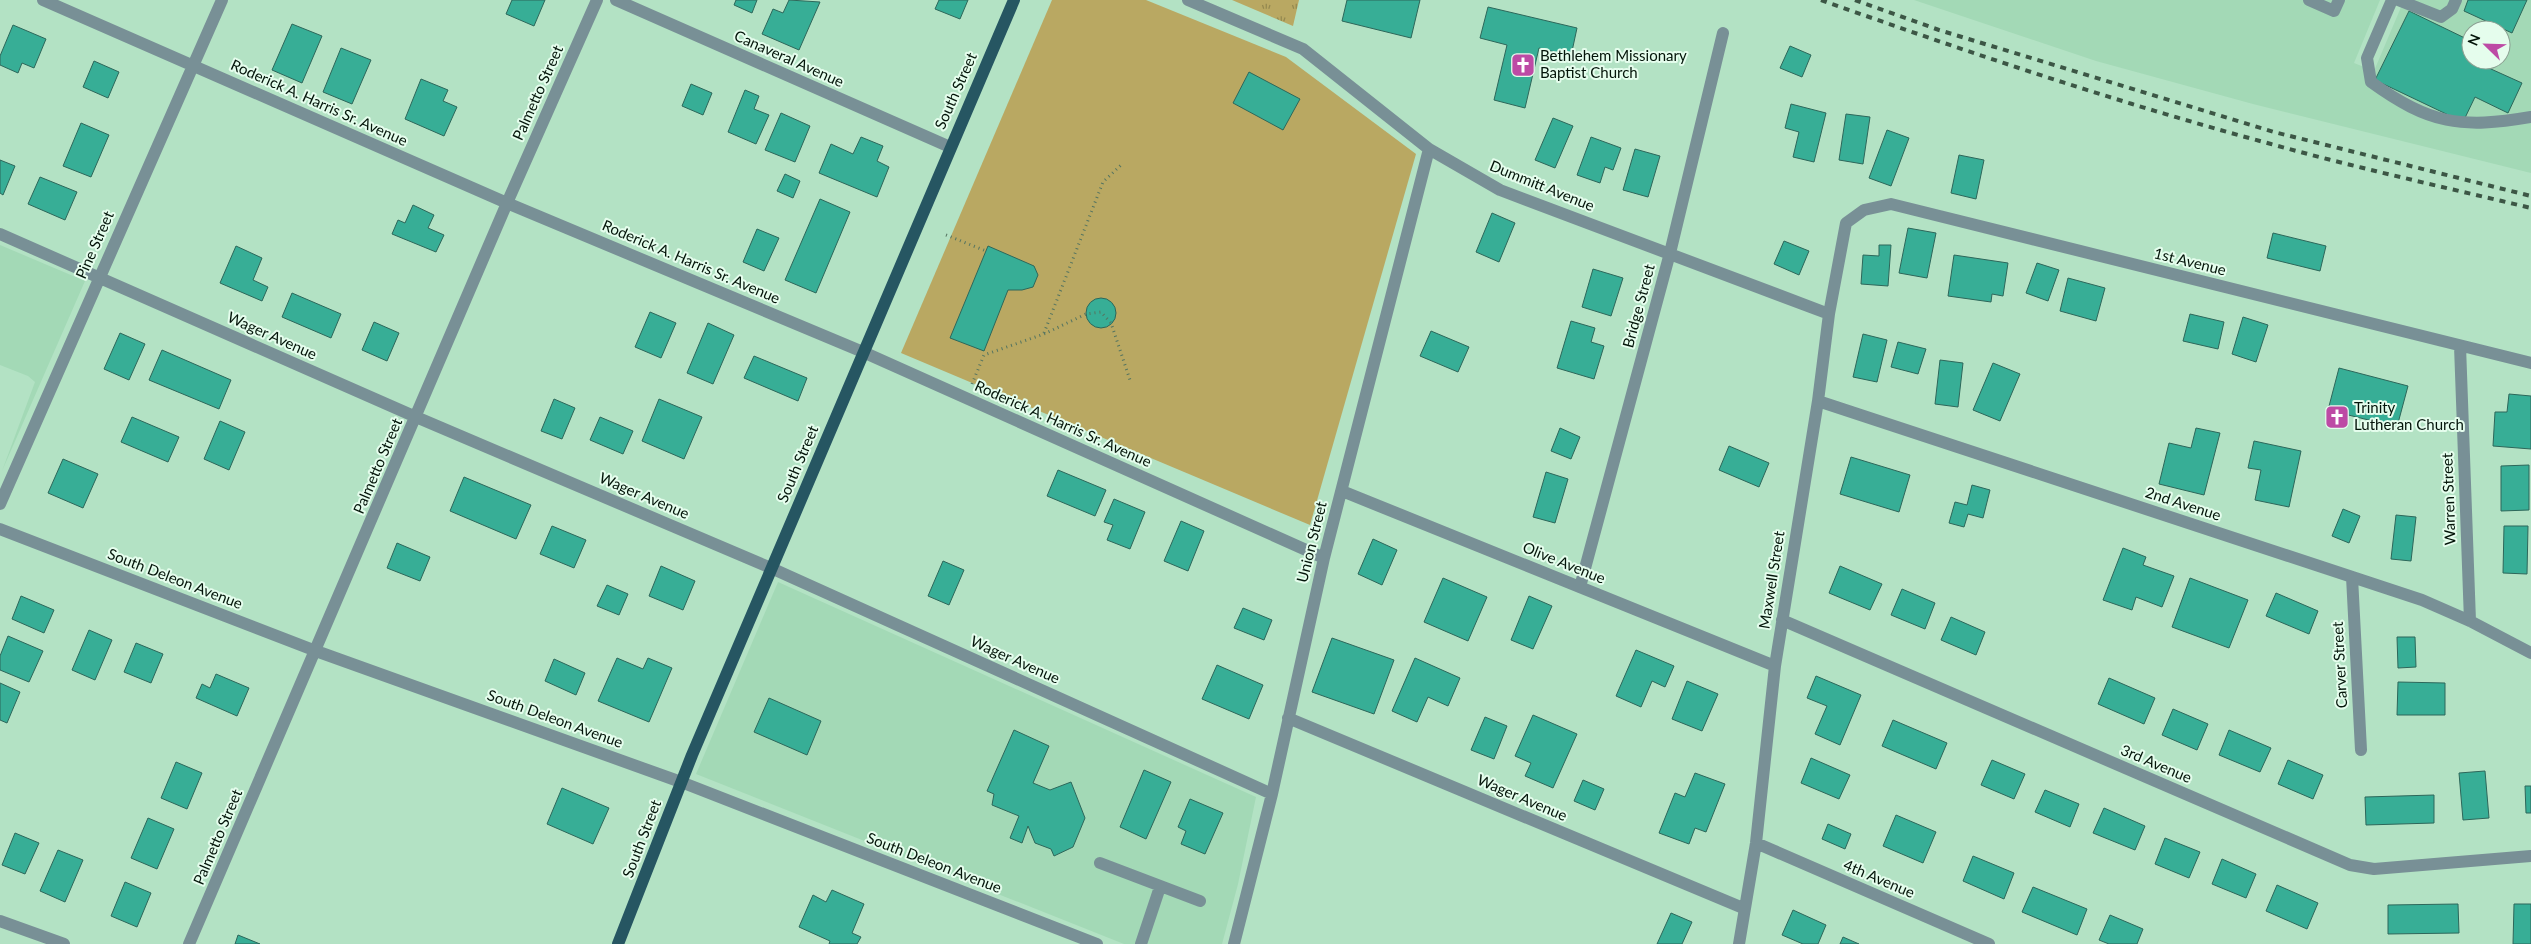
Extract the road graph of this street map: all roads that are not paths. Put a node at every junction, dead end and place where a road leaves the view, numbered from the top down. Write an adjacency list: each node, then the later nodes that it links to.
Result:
1 (44, 0): 13 (street, Roderick A. Harris Sr. Avenue)
2 (222, 0): 13 (street, Pine Street)
3 (596, 0): 17 (street, Palmetto Street)
4 (616, 0): 15 (street, Canaveral Avenue)
5 (1014, 0): 15 (main road, South Street)
6 (1188, 0): 16 (street, Dummitt Avenue)
7 (2310, 0): 8 (street)
8 (2339, 0)
9 (2392, 0): 14 (street)
10 (2398, 0): 11 (street)
11 (2456, 0)
12 (1723, 33): 20 (street, Bridge Street)
13 (192, 66): 17 (street, Roderick A. Harris Sr. Avenue); 21 (street, Pine Street)
14 (2531, 117)
15 (950, 147): 24 (main road, South Street)
16 (1428, 149): 20 (street, Dummitt Avenue); 28 (street, Union Street)
17 (507, 203): 24 (street, Roderick A. Harris Sr. Avenue); 27 (street, Palmetto Street)
18 (1846, 223): 22 (street, Maxwell Street); 23 (street, 1st Avenue)
19 (0, 234): 21 (street, Wager Avenue)
20 (1670, 254): 22 (street, Dummitt Avenue); 34 (street, Bridge Street)
21 (99, 276): 27 (street, Wager Avenue); 29 (street, Pine Street)
22 (1830, 314): 26 (street, Maxwell Street)
23 (2460, 346): 25 (street, 1st Avenue); 36 (street, Warren Street)
24 (863, 352): 31 (street, Roderick A. Harris Sr. Avenue); 32 (main road, South Street)
25 (2531, 363)
26 (1818, 401): 33 (street, 2nd Avenue); 35 (street, Maxwell Street)
27 (416, 417): 32 (street, Wager Avenue); 37 (street, Palmetto Street)
28 (1342, 491): 31 (street, Union Street); 34 (street, Olive Avenue)
29 (0, 504)
30 (0, 529): 37 (street, South Deleon Avenue)
31 (1324, 558): 40 (street, Union Street)
32 (771, 568): 42 (main road, South Street); 43 (street, Wager Avenue)
33 (2352, 577): 36 (street, 2nd Avenue); 41 (street, Carver Street)
34 (1580, 587): 39 (street, Olive Avenue)
35 (1782, 620): 39 (street, Maxwell Street); 45 (street, 3rd Avenue)
36 (2470, 621): 38 (street, 2nd Avenue)
37 (316, 651): 42 (street, South Deleon Avenue); 53 (street, Palmetto Street)
38 (2531, 653)
39 (1775, 666): 44 (street, Maxwell Street)
40 (1288, 718): 43 (street, Union Street); 49 (street, Wager Avenue)
41 (2361, 750)
42 (681, 782): 51 (street, South Deleon Avenue); 54 (main road, South Street)
43 (1272, 794): 57 (street, Union Street)
44 (1756, 843): 49 (street, Maxwell Street); 59 (street, 4th Avenue)
45 (2531, 856)
46 (1100, 863): 47 (street)
47 (1160, 887): 48 (street); 56 (street)
48 (1200, 901)
49 (1743, 908): 58 (street, Maxwell Street)
50 (0, 921): 52 (street)
51 (1081, 941): 55 (street, South Deleon Avenue)
52 (64, 944)
53 (189, 944)
54 (618, 944)
55 (1097, 944)
56 (1142, 944)
57 (1234, 944)
58 (1738, 944)
59 (1989, 944)

